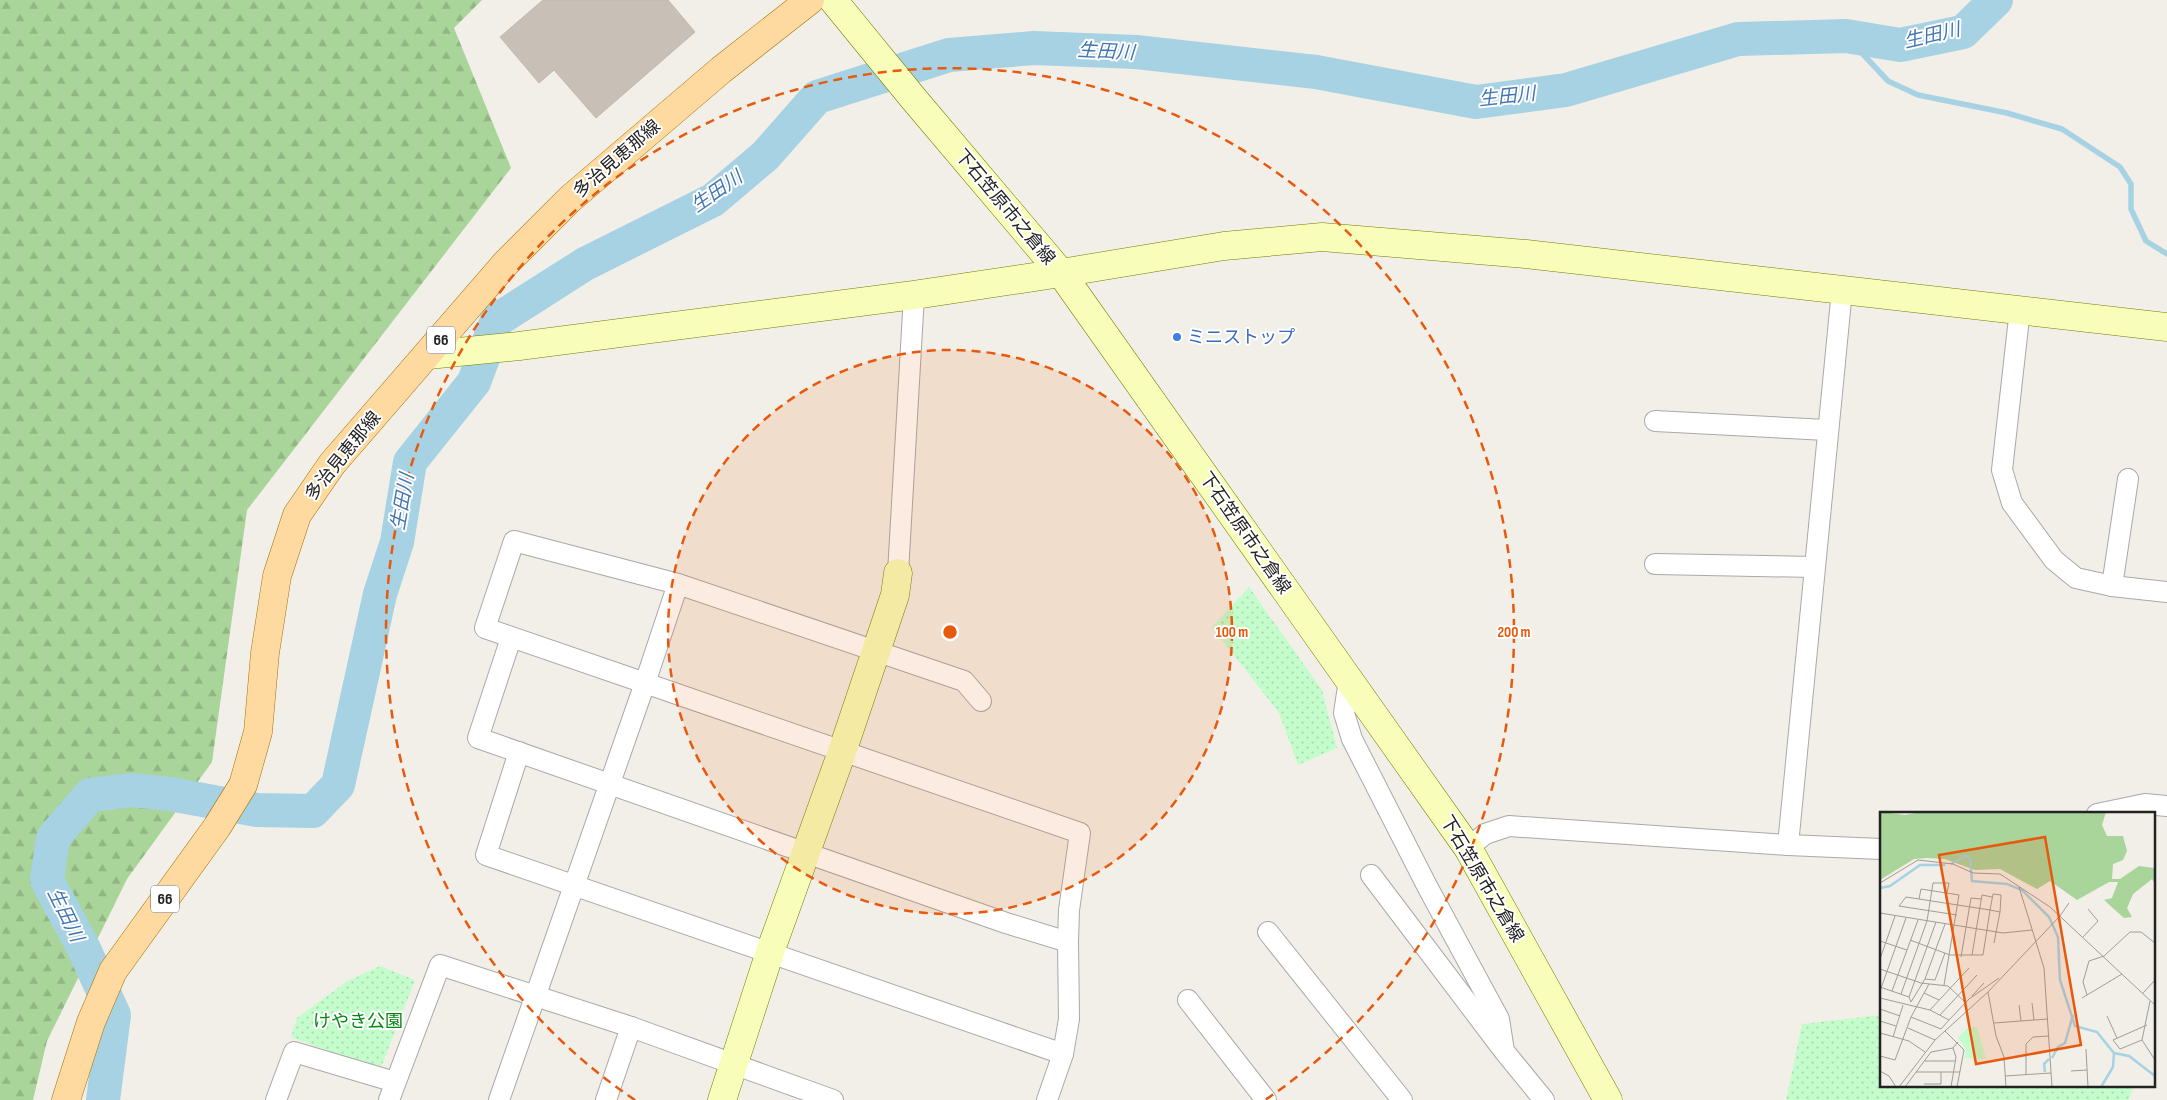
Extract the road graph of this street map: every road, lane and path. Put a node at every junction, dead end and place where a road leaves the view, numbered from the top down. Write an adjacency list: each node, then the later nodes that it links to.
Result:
1 (810, 0): 8 (main road, 多治見恵那線 / 66)
2 (833, 0): 3 (street, 下石笠原市之倉線)
3 (1061, 273): 4 (street); 5 (street); 20 (street, 下石笠原市之倉線)
4 (1842, 290): 6 (street); 10 (street)
5 (914, 295): 8 (street); 14 (street)
6 (2020, 309): 7 (street); 16 (street)
7 (2167, 327)
8 (428, 355): 45 (main road, 多治見恵那線 / 66)
9 (1655, 422): 10 (street)
10 (1828, 430): 13 (street)
11 (2128, 479): 16 (street)
12 (1655, 564): 13 (street)
13 (1814, 567): 28 (street)
14 (898, 573): 19 (street)
15 (678, 584): 18 (street); 19 (street); 21 (street)
16 (2112, 586): 17 (street)
17 (2167, 592)
18 (511, 638): 21 (street); 23 (street)
19 (875, 652): 22 (street); 24 (street)
20 (1349, 680): 29 (street, 下石笠原市之倉線); 40 (street)
21 (645, 683): 24 (street); 25 (street)
22 (981, 701)
23 (519, 752): 25 (street); 33 (street)
24 (842, 752): 31 (street); 35 (street)
25 (610, 785): 31 (street); 33 (street)
26 (2167, 806): 27 (street)
27 (2107, 812)
28 (1788, 845): 29 (street); 30 (street)
29 (1468, 848): 54 (street, 下石笠原市之倉線)
30 (1880, 849)
31 (805, 852): 35 (street); 36 (street)
32 (1371, 875): 40 (street)
33 (574, 886): 36 (street); 37 (street)
34 (1268, 932): 53 (street)
35 (1068, 942): 41 (street)
36 (770, 952): 41 (street); 42 (street)
37 (535, 996): 39 (street); 43 (street); 47 (street)
38 (1188, 1000): 52 (street)
39 (631, 1027): 42 (street); 48 (street)
40 (1504, 1050): 44 (street)
41 (1062, 1054): 51 (street)
42 (734, 1064): 49 (street); 50 (street)
43 (392, 1091): 46 (street)
44 (1535, 1097)
45 (66, 1100)
46 (276, 1100)
47 (499, 1100)
48 (606, 1100)
49 (722, 1100)
50 (833, 1100)
51 (1047, 1100)
52 (1266, 1100)
53 (1402, 1100)
54 (1608, 1100)

